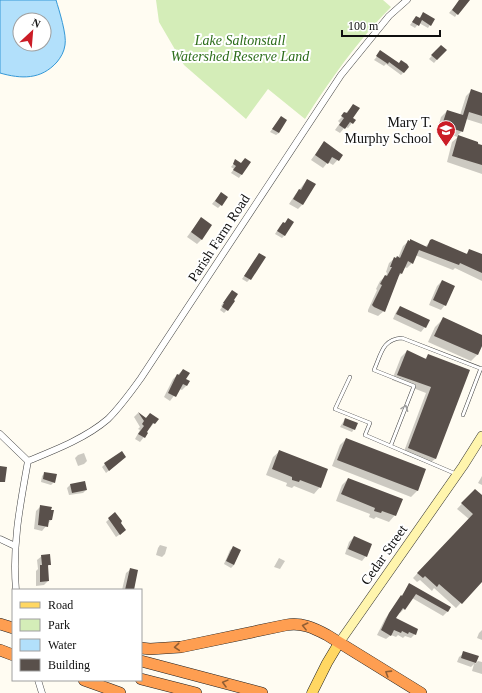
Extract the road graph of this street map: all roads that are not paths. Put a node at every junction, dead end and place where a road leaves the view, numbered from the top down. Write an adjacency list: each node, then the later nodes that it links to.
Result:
1 (407, 0): 8 (street, Parish Farm Road)
2 (481, 369): 4 (lane); 7 (lane, one-way to 2)
3 (350, 377): 7 (lane)
4 (463, 415)
5 (0, 434): 8 (street)
6 (482, 436): 9 (main road, Cedar Street)
7 (391, 445): 9 (lane)
8 (28, 461): 11 (street)
9 (457, 474): 15 (main road, Cedar Street)
10 (0, 539): 11 (street)
11 (15, 546): 12 (street)
12 (16, 589)
13 (0, 623): 14 (highway)
14 (12, 626)
15 (339, 643): 18 (highway, one-way to 18); 29 (main road, Cedar Street); 30 (highway, one-way to 15)
16 (0, 644): 17 (highway)
17 (12, 647)
18 (142, 648)
19 (0, 650): 20 (highway)
20 (12, 655)
21 (142, 661): 28 (highway, one-way to 21)
22 (142, 679): 27 (highway)
23 (38, 681): 25 (street)
24 (87, 681): 26 (highway)
25 (42, 693)
26 (120, 693)
27 (196, 693)
28 (262, 693)
29 (312, 693)
30 (421, 693)

